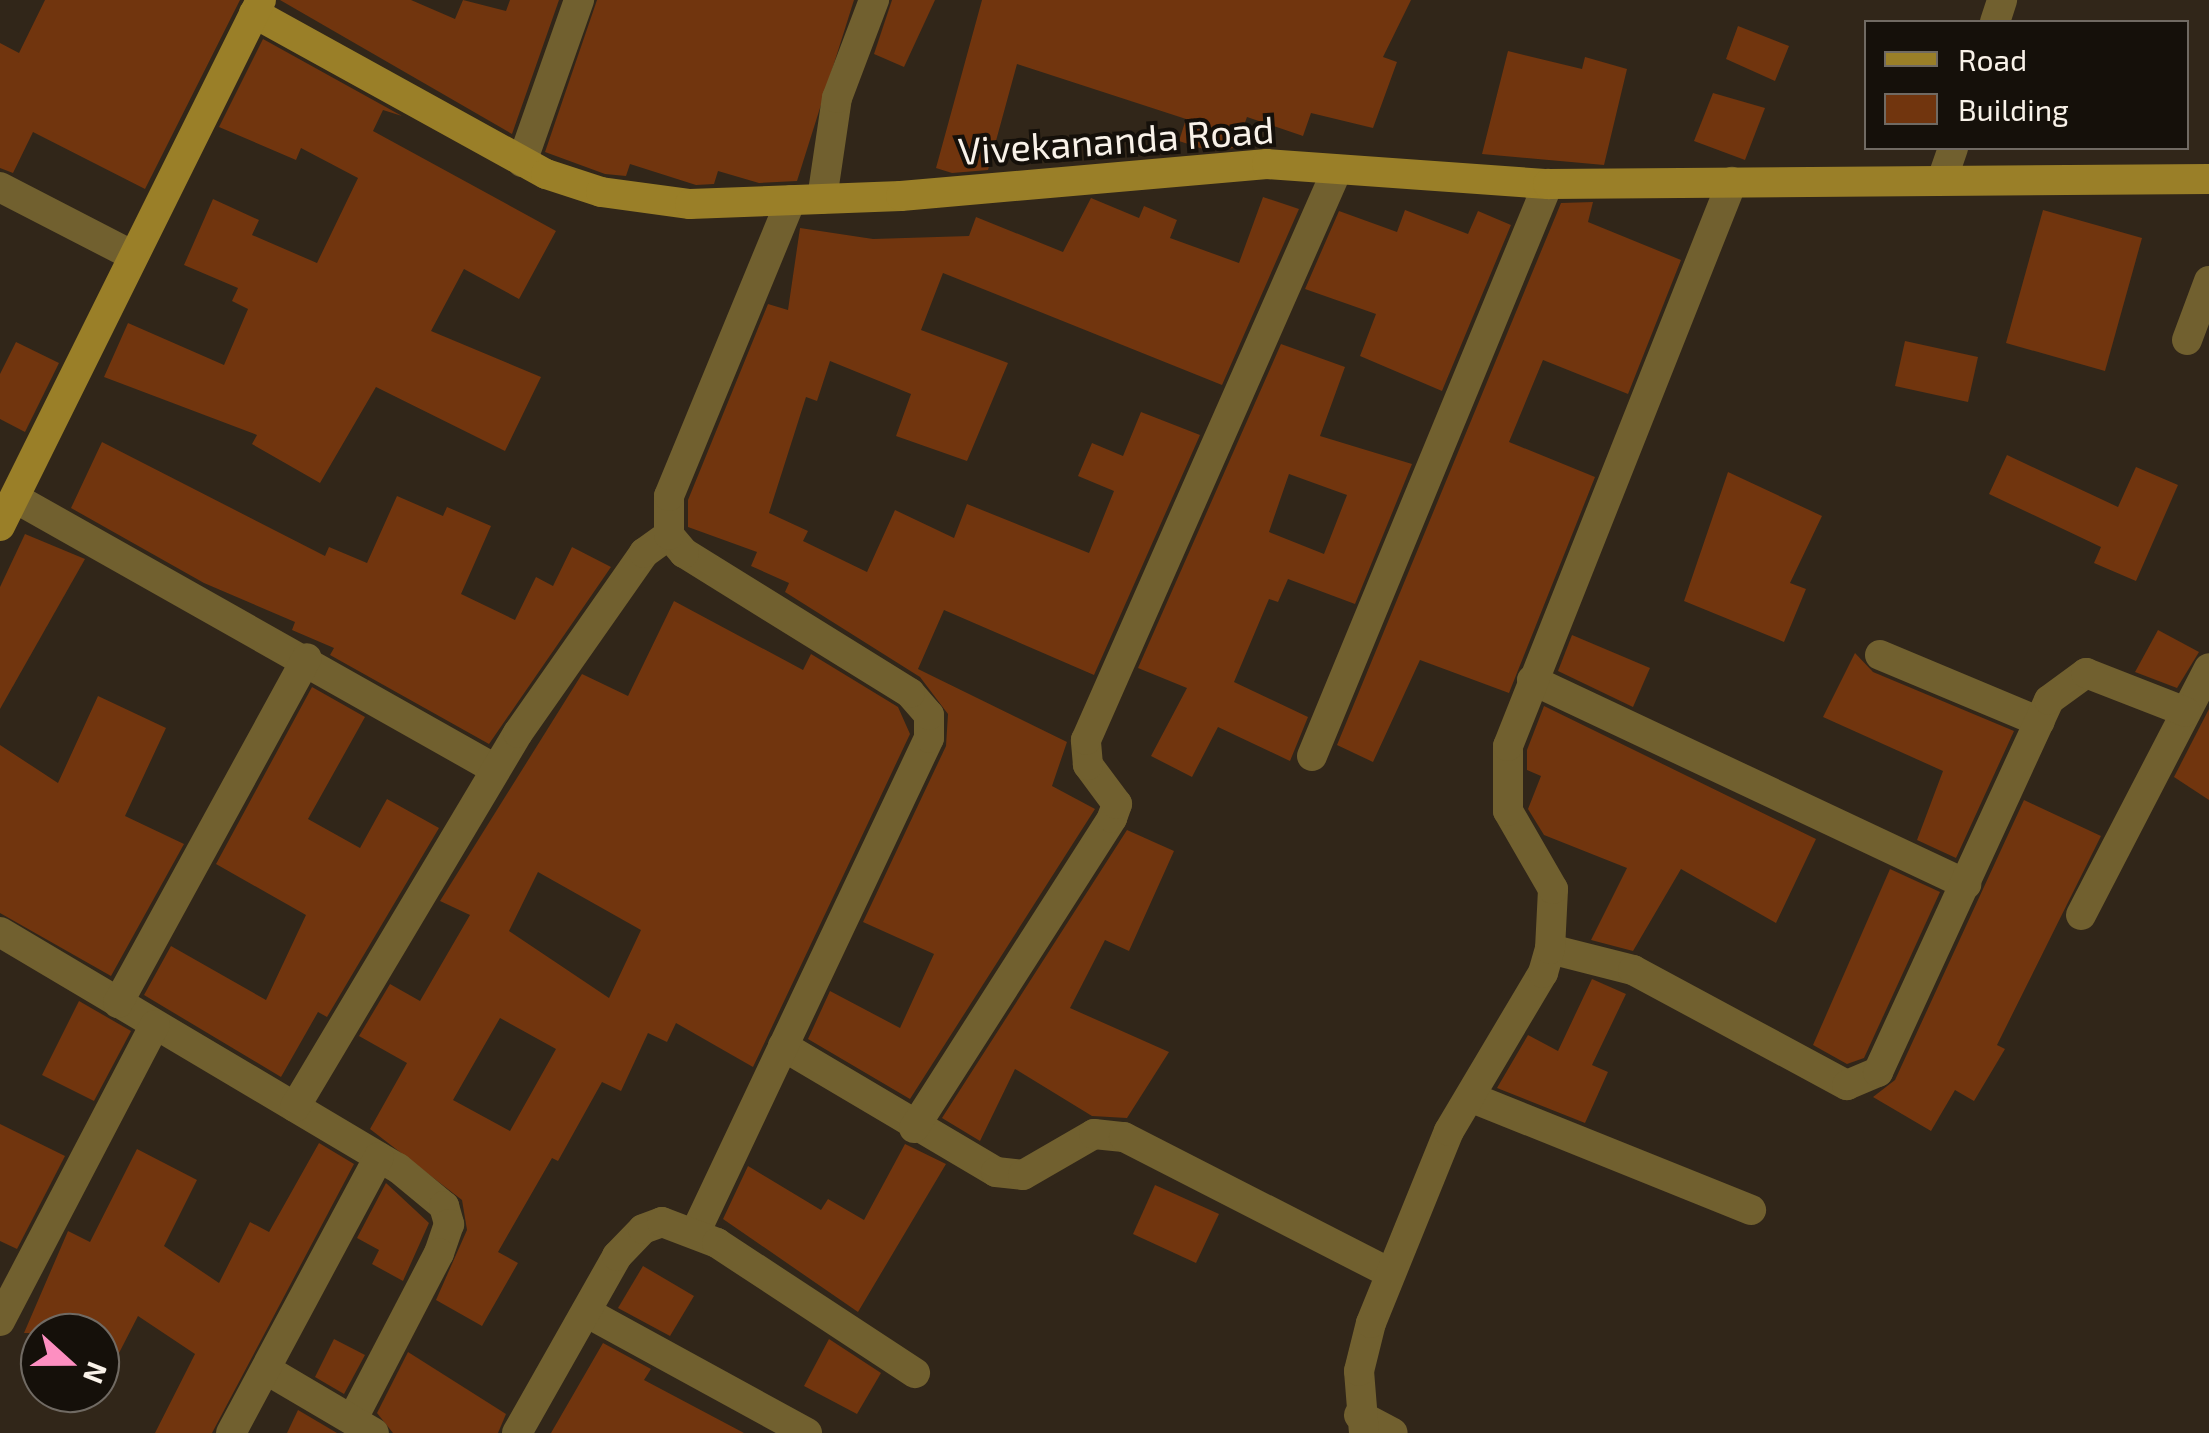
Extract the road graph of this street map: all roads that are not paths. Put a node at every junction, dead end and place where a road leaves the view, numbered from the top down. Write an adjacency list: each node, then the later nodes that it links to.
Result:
1 (580, 0): 5 (street)
2 (874, 0): 12 (street)
3 (258, 7): 5 (street, Vivekananda Road); 14 (street)
4 (1952, 150): 8 (street)
5 (522, 162): 13 (street, Vivekananda Road)
6 (1337, 170): 10 (street, Vivekananda Road); 12 (street, Vivekananda Road); 37 (street)
7 (2209, 179): 8 (street, Vivekananda Road)
8 (1942, 180): 9 (street, Vivekananda Road)
9 (1732, 182): 10 (street, Vivekananda Road); 23 (street)
10 (1548, 184): 26 (street)
11 (0, 187): 14 (street)
12 (822, 199): 13 (street, Vivekananda Road)
13 (791, 200): 19 (street)
14 (130, 254): 17 (street)
15 (2209, 281): 16 (street)
16 (2187, 340)
17 (16, 498): 18 (street); 21 (street)
18 (0, 526)
19 (669, 535): 27 (street); 34 (street)
20 (1880, 655): 25 (street)
21 (307, 658): 27 (street); 32 (street)
22 (2209, 668): 24 (street)
23 (1532, 680): 28 (street); 31 (street)
24 (2186, 712): 25 (street); 29 (street)
25 (2040, 722): 28 (street)
26 (1312, 756)
27 (495, 769): 36 (street)
28 (1966, 884): 31 (street)
29 (2082, 915)
30 (0, 932): 32 (street)
31 (1550, 948): 35 (street)
32 (118, 1002): 33 (street)
33 (155, 1025): 36 (street); 43 (street)
34 (783, 1046): 37 (street); 40 (street)
35 (1470, 1096): 39 (street); 41 (street)
36 (295, 1106): 38 (street)
37 (914, 1128): 41 (street)
38 (379, 1157): 44 (street); 47 (street)
39 (1751, 1210)
40 (696, 1231): 42 (street); 45 (street)
41 (1390, 1274): 46 (street)
42 (586, 1312): 49 (street); 50 (street)
43 (0, 1321)
44 (267, 1370): 47 (street); 48 (street)
45 (916, 1373)
46 (1362, 1424): 51 (street)
47 (363, 1427)
48 (230, 1433)
49 (517, 1433)
50 (807, 1433)
51 (1392, 1433)

